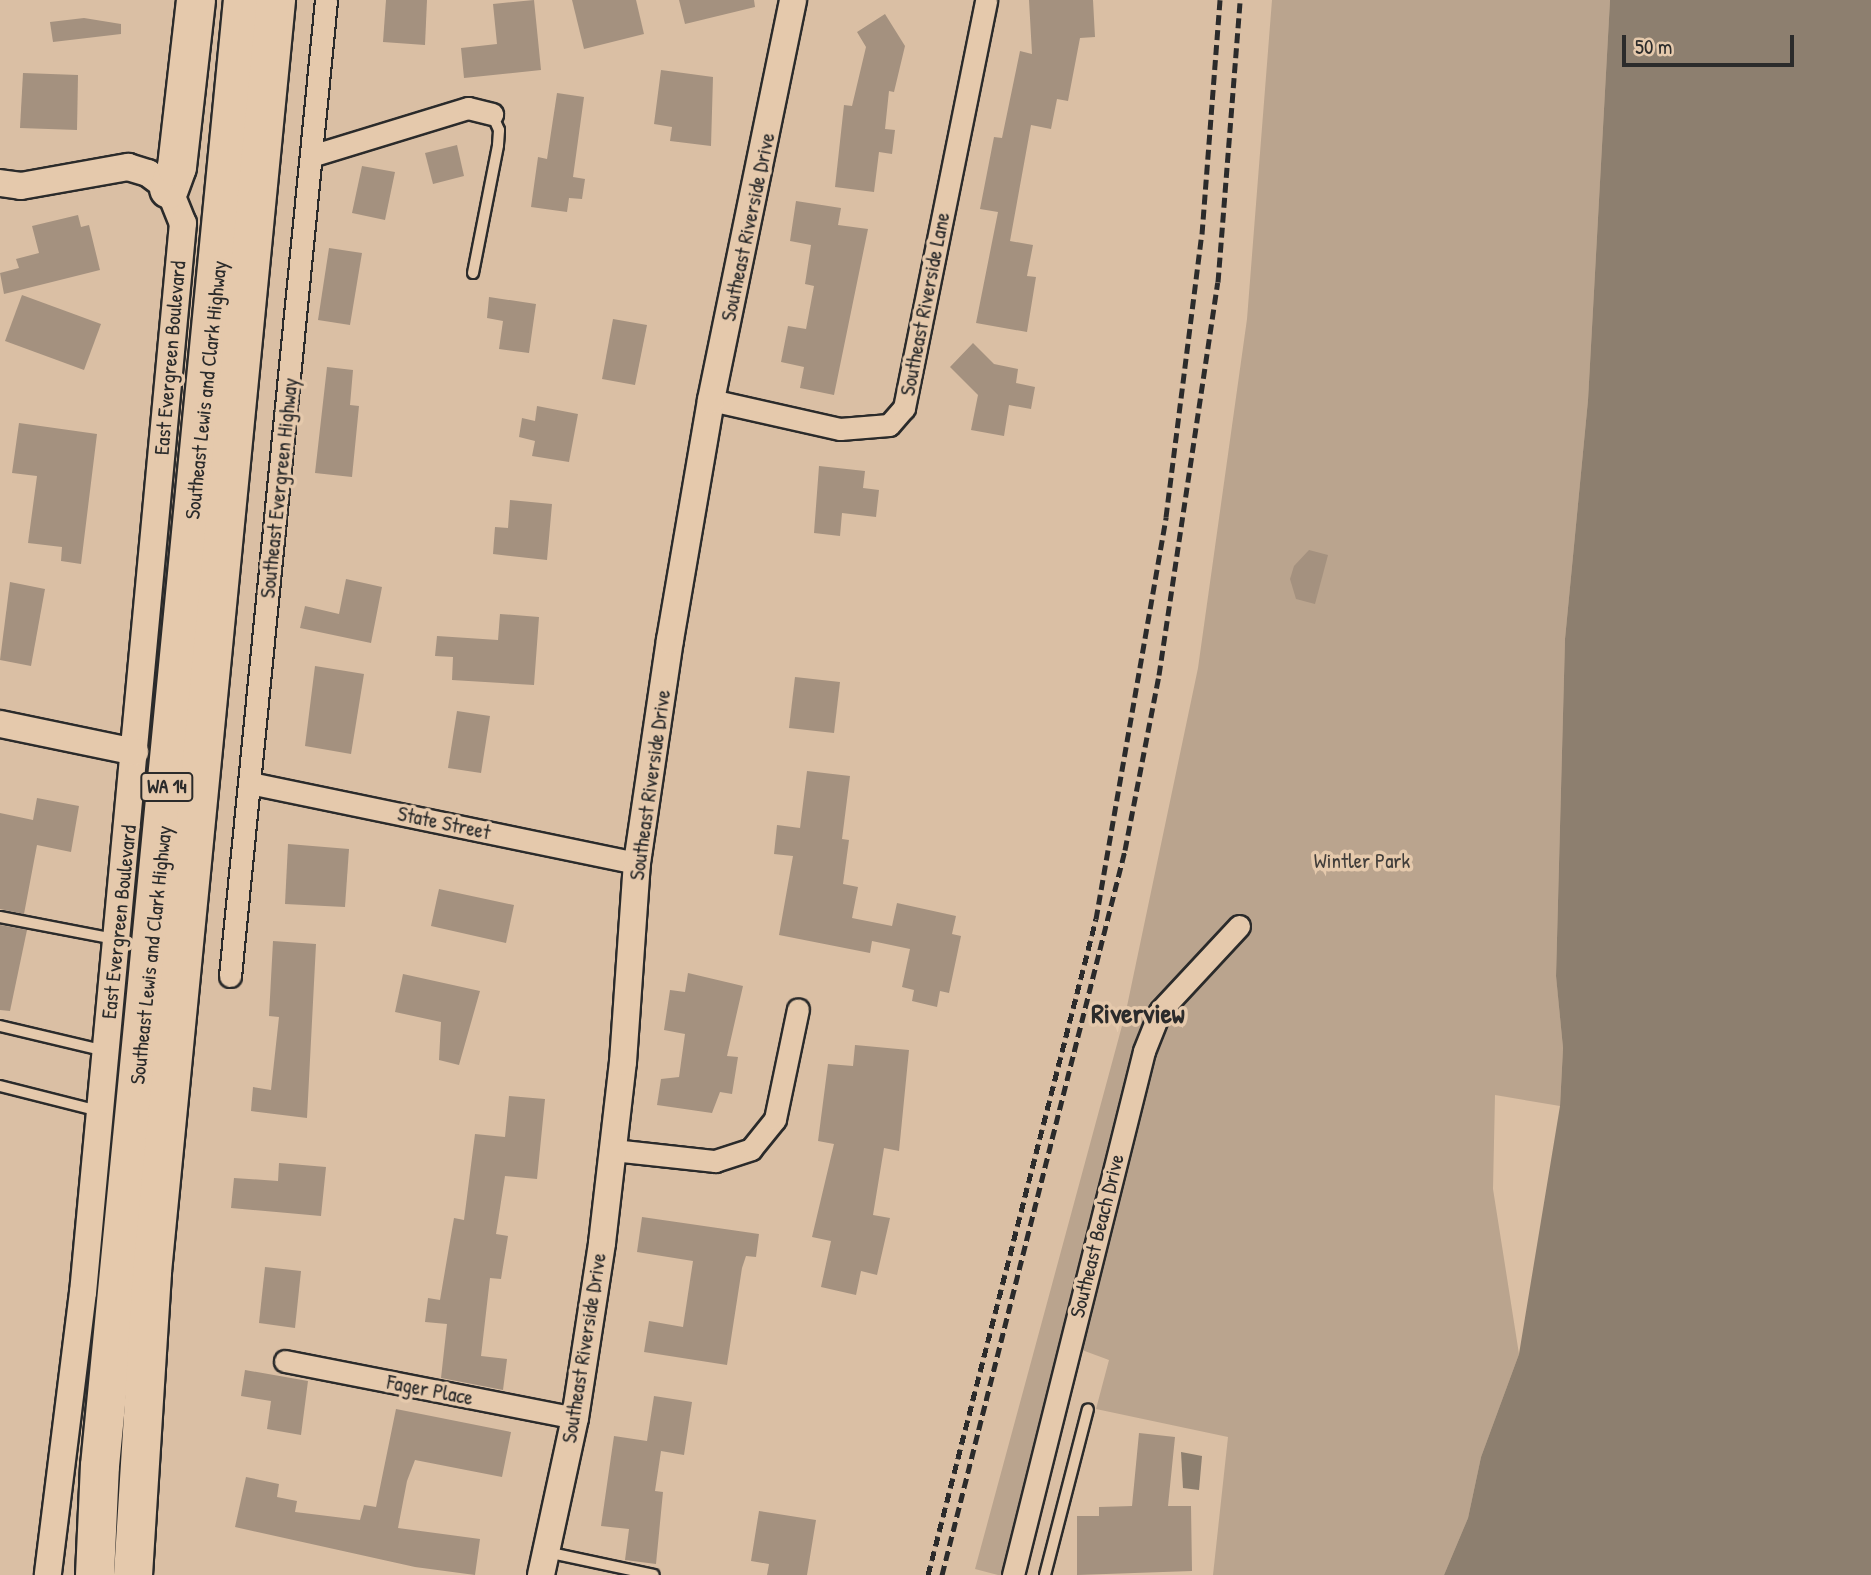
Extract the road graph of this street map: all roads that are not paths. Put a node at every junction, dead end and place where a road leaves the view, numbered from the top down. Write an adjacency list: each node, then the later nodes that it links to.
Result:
1 (196, 0): 10 (highway)
2 (243, 0): 32 (highway, Southeast Lewis and Clark Highway / WA 14)
3 (276, 0): 33 (highway, Southeast Lewis and Clark Highway / WA 14)
4 (326, 0): 8 (street, Southeast Evergreen Highway)
5 (793, 0): 12 (street, Southeast Riverside Drive)
6 (986, 0): 12 (street, Southeast Riverside Lane)
7 (492, 114): 8 (street); 11 (lane)
8 (311, 156): 15 (street, Southeast Evergreen Highway)
9 (0, 183): 10 (street)
10 (169, 189): 14 (street, East Evergreen Boulevard)
11 (473, 273)
12 (711, 400): 16 (street, Southeast Riverside Drive)
13 (0, 724): 14 (street)
14 (135, 752): 19 (street, East Evergreen Boulevard)
15 (250, 783): 16 (street, State Street); 20 (street, Southeast Evergreen Highway)
16 (637, 863): 26 (street, Southeast Riverside Drive)
17 (0, 917): 19 (lane)
18 (1239, 926): 35 (street, Southeast Beach Drive)
19 (117, 940): 23 (street, East Evergreen Boulevard)
20 (229, 976)
21 (798, 1009): 26 (street)
22 (0, 1026): 23 (lane)
23 (106, 1051): 25 (street, East Evergreen Boulevard)
24 (0, 1086): 25 (lane)
25 (100, 1111): 31 (street, East Evergreen Boulevard)
26 (613, 1150): 29 (street, Southeast Riverside Drive)
27 (285, 1361): 29 (street, Fager Place)
28 (1088, 1409): 36 (lane)
29 (575, 1418): 30 (street, Southeast Riverside Drive)
30 (544, 1563): 34 (lane)
31 (48, 1575)
32 (95, 1575)
33 (133, 1575)
34 (654, 1575)
35 (1013, 1575)
36 (1045, 1575)

